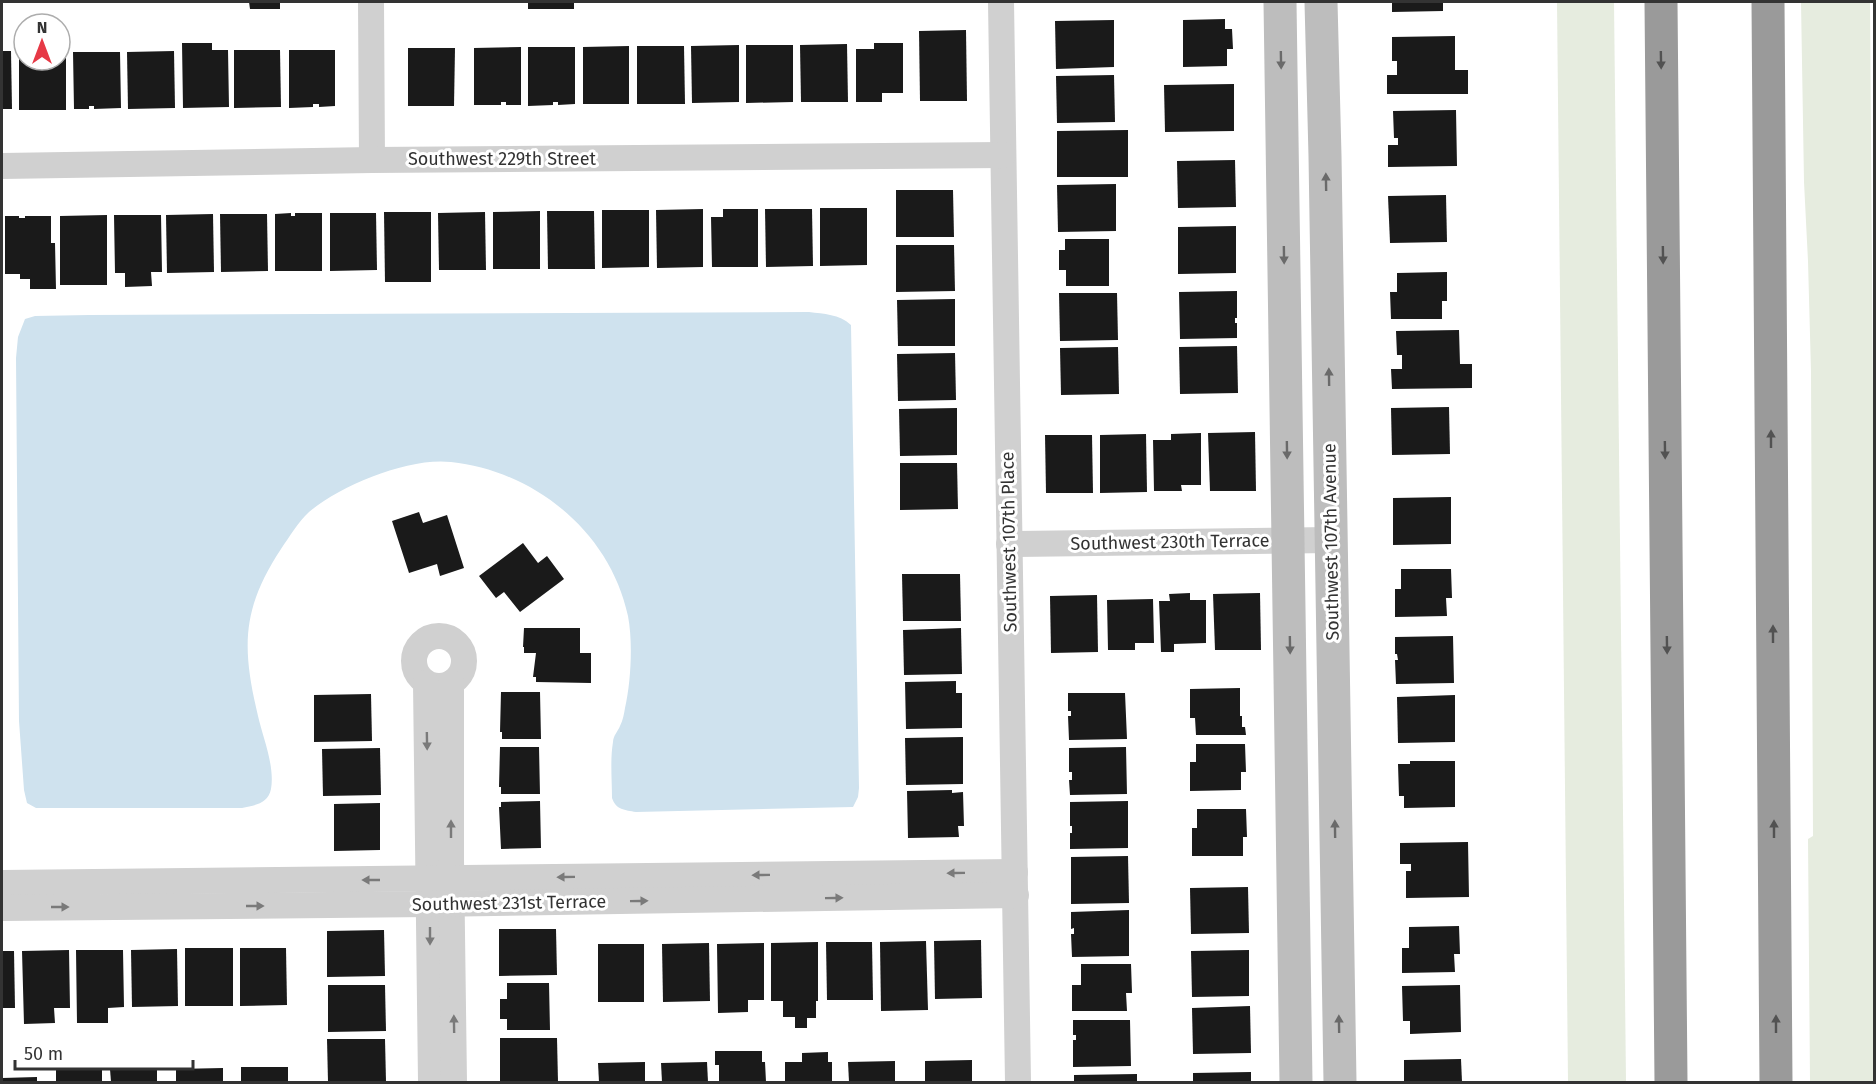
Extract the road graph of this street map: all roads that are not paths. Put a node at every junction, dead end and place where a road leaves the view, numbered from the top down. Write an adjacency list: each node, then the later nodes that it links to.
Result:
1 (371, 2): 8 (street)
2 (1001, 2): 7 (street, Southwest 107th Place)
3 (1280, 2): 11 (street, one-way to 11)
4 (1321, 2): 10 (street, Southwest 107th Avenue, one-way to 4)
5 (1661, 2): 23 (highway, one-way to 23)
6 (1768, 2): 24 (highway, one-way to 6)
7 (1003, 155): 8 (street, Southwest 229th Street); 12 (street, Southwest 107th Place)
8 (372, 160): 9 (street, Southwest 229th Street)
9 (2, 166)
10 (1332, 540): 11 (street, Southwest 230th Terrace); 22 (street, Southwest 107th Avenue, one-way to 10)
11 (1288, 541): 12 (street, Southwest 230th Terrace); 21 (street, one-way to 21)
12 (1009, 544): 15 (street, Southwest 107th Place)
13 (439, 683): 16 (street)
14 (2, 883): 16 (street, Southwest 231st Terrace, one-way to 14)
15 (1015, 884): 16 (street, Southwest 231st Terrace); 20 (street, Southwest 107th Place)
16 (441, 891): 17 (street, Southwest 231st Terrace, one-way to 16); 18 (street, one-way to 18); 19 (street, one-way to 16)
17 (2, 908)
18 (431, 1083)
19 (454, 1083)
20 (1018, 1083)
21 (1296, 1083)
22 (1340, 1083)
23 (1671, 1083)
24 (1776, 1083)

